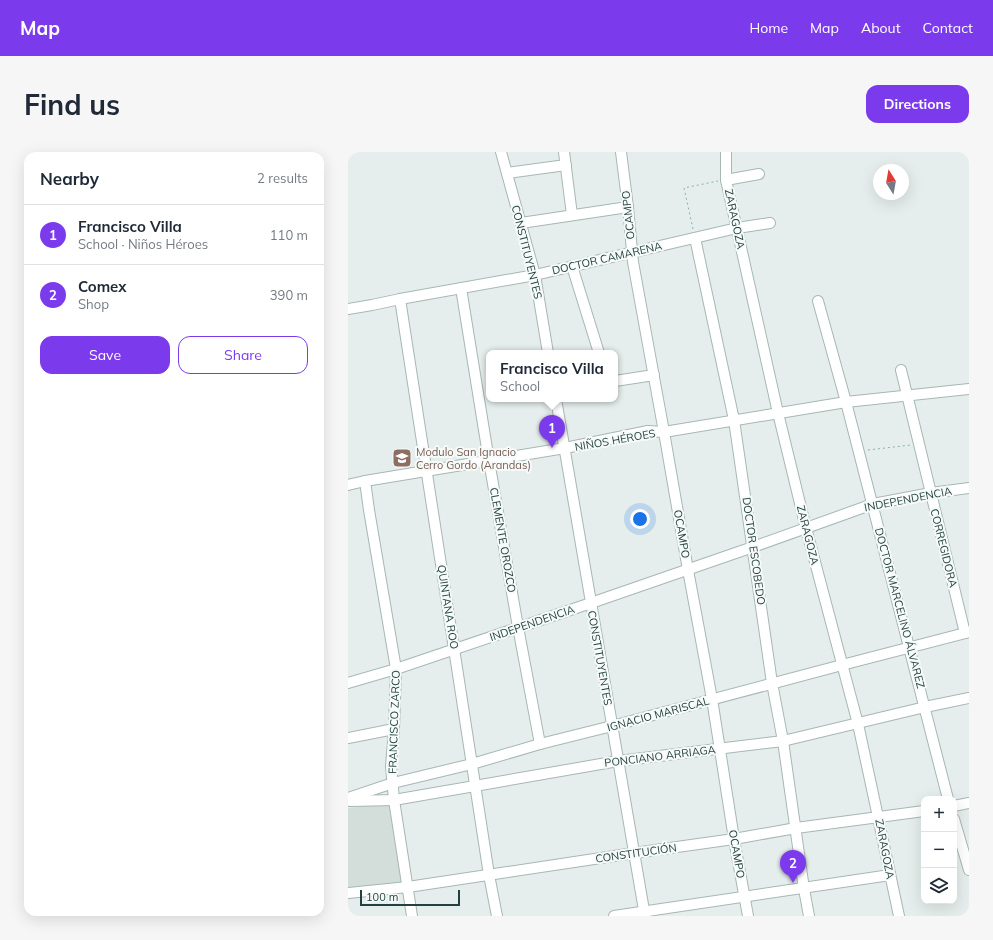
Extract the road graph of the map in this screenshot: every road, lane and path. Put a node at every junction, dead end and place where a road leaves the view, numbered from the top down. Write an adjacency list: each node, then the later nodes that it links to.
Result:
1 (501, 152): 6 (street, CONSTITUYENTES)
2 (564, 152): 5 (street)
3 (621, 152): 9 (street, OCAMPO)
4 (726, 152): 8 (street, ZARAGOZA)
5 (566, 165): 6 (street); 10 (street)
6 (507, 173): 11 (street, CONSTITUYENTES)
7 (759, 174): 8 (street)
8 (726, 180): 13 (street, ZARAGOZA); 14 (path)
9 (628, 207): 10 (street); 15 (street, OCAMPO)
10 (572, 215): 11 (street)
11 (520, 223): 17 (street, CONSTITUYENTES)
12 (770, 223): 13 (street, DOCTOR CAMARENA)
13 (737, 228): 14 (street, DOCTOR CAMARENA); 31 (street, ZARAGOZA)
14 (695, 238): 15 (street, DOCTOR CAMARENA); 32 (street, DOCTOR ESCOBEDO)
15 (632, 252): 16 (street, DOCTOR CAMARENA); 25 (street, OCAMPO)
16 (572, 266): 17 (street, DOCTOR CAMARENA); 23 (street)
17 (535, 274): 18 (street, DOCTOR CAMARENA); 22 (street, CONSTITUYENTES)
18 (461, 288): 19 (street, DOCTOR CAMARENA); 37 (street, CLEMENTE OROZCO)
19 (400, 299): 21 (street, DOCTOR CAMARENA); 38 (street, QUINTANA ROO)
20 (818, 301): 30 (street, DOCTOR MARCELINO ÁLVAREZ)
21 (348, 309)
22 (548, 350)
23 (598, 350)
24 (901, 370): 28 (street, CORREGIDORA)
25 (654, 375): 26 (street); 33 (street, OCAMPO)
26 (618, 381)
27 (969, 389): 28 (street, NIÑOS HÉROES)
28 (907, 395): 30 (street, NIÑOS HÉROES); 34 (street, CORREGIDORA)
29 (557, 402): 35 (street, CONSTITUYENTES)
30 (846, 402): 31 (street, NIÑOS HÉROES); 36 (street, DOCTOR MARCELINO ÁLVAREZ)
31 (778, 413): 32 (street, NIÑOS HÉROES); 44 (street, ZARAGOZA)
32 (734, 420): 33 (street, NIÑOS HÉROES); 45 (street, DOCTOR ESCOBEDO)
33 (664, 432): 35 (street, NIÑOS HÉROES); 46 (street, OCAMPO)
34 (919, 444): 36 (path); 42 (street, CORREGIDORA)
35 (565, 448): 37 (street, NIÑOS HÉROES); 47 (street, CONSTITUYENTES)
36 (859, 451): 43 (street, DOCTOR MARCELINO ÁLVAREZ)
37 (489, 461): 38 (street, NIÑOS HÉROES); 48 (street, CLEMENTE OROZCO)
38 (426, 471): 39 (street, NIÑOS HÉROES); 51 (street, QUINTANA ROO)
39 (365, 481): 40 (street, NIÑOS HÉROES); 53 (street, FRANCISCO ZARCO)
40 (348, 485)
41 (969, 488): 42 (street, INDEPENDENCIA)
42 (931, 493): 43 (street, INDEPENDENCIA); 49 (street, CORREGIDORA)
43 (873, 504): 44 (street, INDEPENDENCIA); 50 (street, DOCTOR MARCELINO ÁLVAREZ)
44 (806, 528): 45 (street, INDEPENDENCIA); 52 (street, ZARAGOZA)
45 (753, 547): 46 (street, INDEPENDENCIA); 55 (street, DOCTOR ESCOBEDO)
46 (688, 570): 47 (street, INDEPENDENCIA); 57 (street, OCAMPO)
47 (591, 603): 48 (street, INDEPENDENCIA); 60 (street, CONSTITUYENTES)
48 (518, 627): 51 (street, INDEPENDENCIA); 64 (street, CLEMENTE OROZCO)
49 (967, 633): 50 (street, IGNACIO MARISCAL)
50 (910, 647): 52 (street, IGNACIO MARISCAL); 58 (street, DOCTOR MARCELINO ÁLVAREZ)
51 (454, 649): 53 (street, INDEPENDENCIA); 67 (street, QUINTANA ROO)
52 (842, 665): 55 (street, IGNACIO MARISCAL); 59 (street, ZARAGOZA)
53 (396, 668): 54 (street, INDEPENDENCIA); 61 (street, FRANCISCO ZARCO)
54 (348, 683)
55 (772, 683): 57 (street, IGNACIO MARISCAL); 63 (street, DOCTOR ESCOBEDO)
56 (969, 698): 58 (street, PONCIANO ARRIAGA)
57 (712, 699): 60 (street, IGNACIO MARISCAL); 65 (street, OCAMPO)
58 (925, 707): 59 (street, PONCIANO ARRIAGA); 70 (street, DOCTOR MARCELINO ÁLVAREZ)
59 (858, 724): 63 (street, PONCIANO ARRIAGA); 76 (street, ZARAGOZA)
60 (612, 726): 64 (street, IGNACIO MARISCAL); 66 (street, CONSTITUYENTES)
61 (394, 729): 62 (street); 68 (street, FRANCISCO ZARCO)
62 (348, 738)
63 (783, 741): 65 (street, PONCIANO ARRIAGA); 77 (street, DOCTOR ESCOBEDO)
64 (540, 744): 67 (street, IGNACIO MARISCAL)
65 (720, 749): 66 (street, PONCIANO ARRIAGA); 79 (street, OCAMPO)
66 (618, 761): 69 (street, PONCIANO ARRIAGA); 80 (street, CONSTITUYENTES)
67 (472, 764): 68 (street, IGNACIO MARISCAL); 69 (street, QUINTANA ROO)
68 (393, 783): 71 (street, IGNACIO MARISCAL); 72 (street, FRANCISCO ZARCO)
69 (475, 786): 72 (street, PONCIANO ARRIAGA); 82 (street, QUINTANA ROO)
70 (947, 796)
71 (348, 800): 72 (street, PONCIANO ARRIAGA)
72 (394, 800): 84 (street, FRANCISCO ZARCO)
73 (969, 803): 74 (street)
74 (957, 805)
75 (921, 811): 76 (street, CONSTITUCIÓN)
76 (878, 817): 77 (street, CONSTITUCIÓN); 83 (street, ZARAGOZA)
77 (796, 828): 79 (street, CONSTITUCIÓN); 85 (street, DOCTOR ESCOBEDO)
78 (957, 829): 81 (street)
79 (734, 839): 80 (street, CONSTITUCIÓN); 87 (street, OCAMPO)
80 (634, 853): 82 (street, CONSTITUCIÓN); 88 (street, CONSTITUYENTES)
81 (969, 870)
82 (489, 875): 84 (street, CONSTITUCIÓN); 90 (street, QUINTANA ROO)
83 (890, 875): 85 (street); 94 (street, ZARAGOZA)
84 (408, 887): 86 (street, CONSTITUCIÓN); 89 (street, FRANCISCO ZARCO)
85 (804, 888): 87 (street); 93 (street, DOCTOR ESCOBEDO)
86 (348, 893)
87 (745, 897): 88 (street); 92 (street, OCAMPO)
88 (644, 914): 91 (street)
89 (412, 916)
90 (497, 916)
91 (614, 916)
92 (748, 916)
93 (809, 916)
94 (899, 916)

